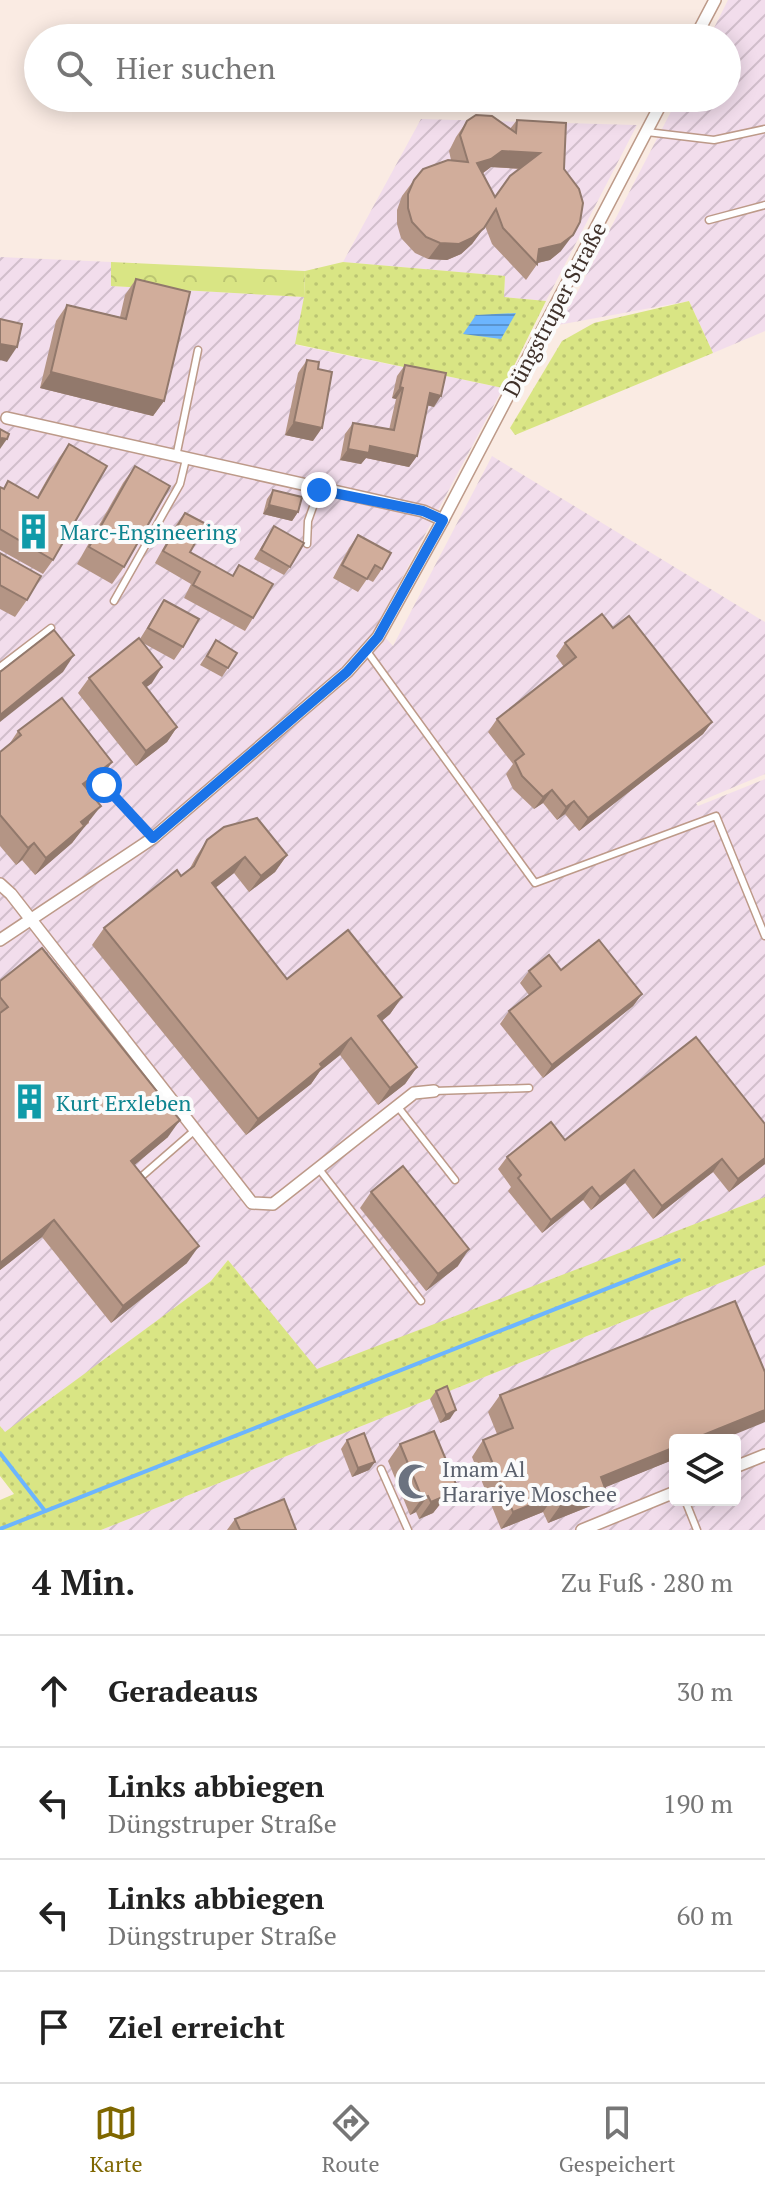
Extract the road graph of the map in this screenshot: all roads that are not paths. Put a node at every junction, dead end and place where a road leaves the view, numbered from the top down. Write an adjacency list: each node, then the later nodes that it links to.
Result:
1 (715, 0): 2 (street)
2 (702, 24)
3 (657, 112): 5 (street, Düngstruper Straße)
4 (765, 129): 5 (lane)
5 (647, 132): 12 (street, Düngstruper Straße)
6 (765, 205): 7 (lane)
7 (709, 220)
8 (198, 350): 10 (lane)
9 (3, 417): 10 (street)
10 (181, 458): 11 (street); 14 (lane)
11 (319, 490): 12 (street); 13 (lane)
12 (443, 520): 16 (street, Düngstruper Straße)
13 (307, 544)
14 (114, 601)
15 (51, 628): 17 (lane)
16 (366, 650): 19 (street, Düngstruper Straße); 22 (lane)
17 (0, 667)
18 (104, 785): 19 (lane)
19 (153, 838): 21 (street, Düngstruper Straße)
20 (0, 884): 21 (street)
21 (31, 921): 23 (street, Düngstruper Straße); 27 (street)
22 (765, 936)
23 (0, 940)
24 (529, 1088): 25 (lane)
25 (434, 1091): 26 (street)
26 (398, 1107): 28 (street); 30 (lane)
27 (195, 1130): 28 (street); 29 (lane)
28 (319, 1169): 31 (lane)
29 (141, 1177)
30 (455, 1180)
31 (421, 1301)
32 (765, 1455): 33 (street)
33 (741, 1465)
34 (381, 1469): 37 (lane)
35 (669, 1494): 38 (street)
36 (687, 1506): 39 (lane)
37 (408, 1530)
38 (582, 1530)
39 (697, 1530)

